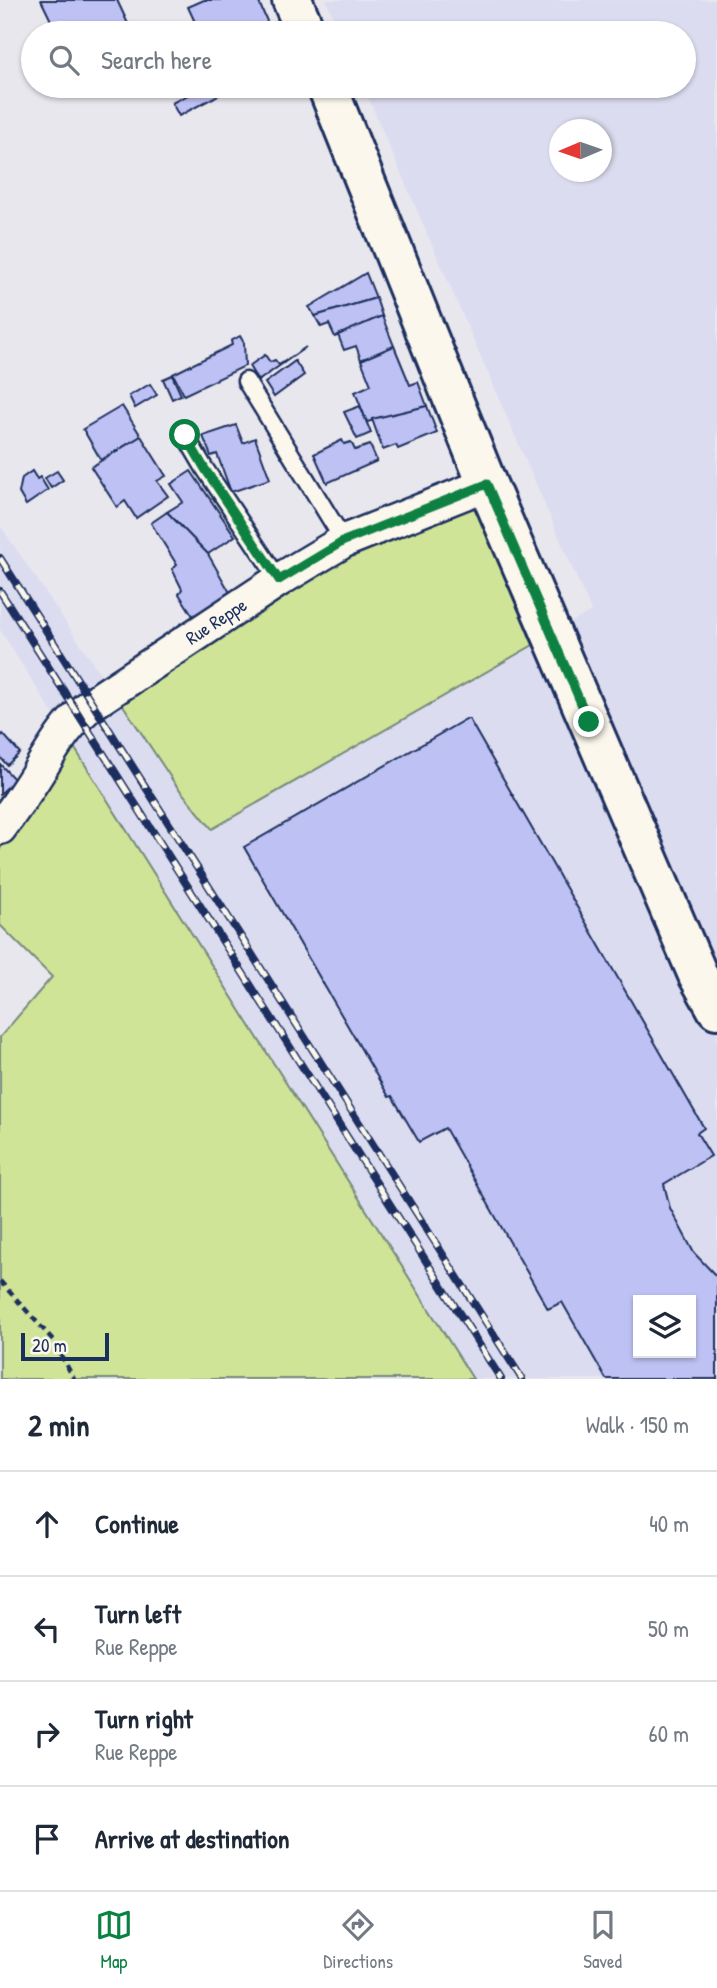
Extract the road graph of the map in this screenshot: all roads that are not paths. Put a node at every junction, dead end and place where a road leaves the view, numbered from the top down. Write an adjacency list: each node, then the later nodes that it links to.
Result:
1 (292, 0): 2 (main road)
2 (301, 21)
3 (332, 98): 6 (main road)
4 (246, 381): 7 (lane)
5 (185, 435): 8 (lane)
6 (487, 484): 7 (street, Rue Reppe); 10 (main road)
7 (344, 541): 8 (street, Rue Reppe)
8 (279, 580): 9 (street, Rue Reppe)
9 (0, 828)
10 (717, 1009)

